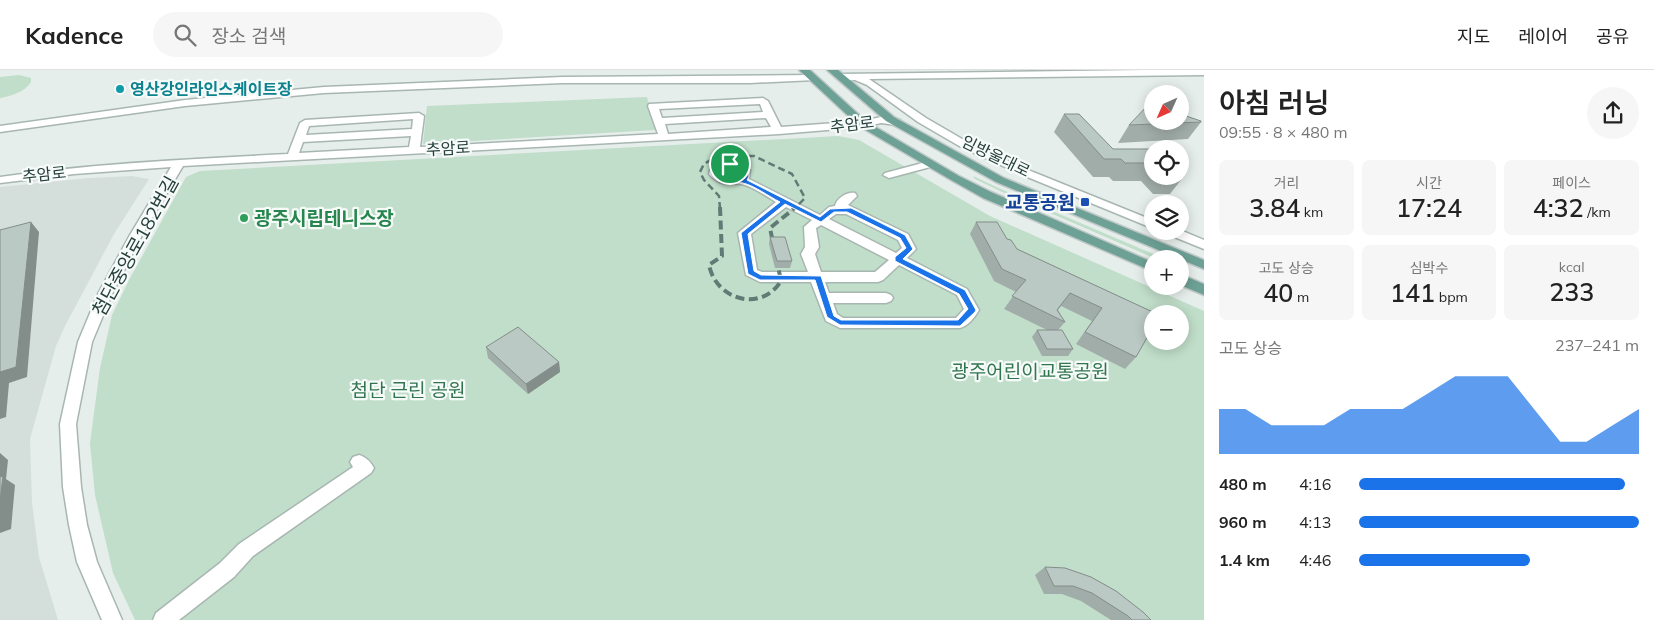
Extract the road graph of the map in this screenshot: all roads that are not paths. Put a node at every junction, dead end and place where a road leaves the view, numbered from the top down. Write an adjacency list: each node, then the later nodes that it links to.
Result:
1 (1204, 72): 3 (street)
2 (808, 74): 7 (main road, 임방울대로); 8 (street)
3 (841, 75): 6 (main road, 임방울대로); 26 (street)
4 (770, 115): 5 (street); 5 (street); 9 (street)
5 (657, 121): 11 (street)
6 (896, 122): 7 (street, 추암로); 17 (main road, 임방울대로)
7 (863, 124): 9 (street, 추암로); 16 (main road, 임방울대로)
8 (0, 129)
9 (780, 131): 11 (street, 추암로)
10 (417, 132): 12 (street); 12 (street); 13 (street)
11 (664, 137): 13 (street, 추암로)
12 (299, 139): 14 (street)
13 (414, 150): 14 (street, 추암로)
14 (292, 157): 15 (street, 추암로)
15 (180, 162): 20 (street, 추암로); 43 (street, 첨단중앙로182번길)
16 (930, 164): 18 (street); 19 (main road, 임방울대로)
17 (974, 166): 19 (main road); 31 (main road, 임방울대로)
18 (889, 175)
19 (955, 178): 30 (main road, 임방울대로)
20 (0, 180)
21 (743, 180): 23 (street)
22 (851, 196): 24 (street)
23 (784, 202): 25 (street); 33 (street)
24 (848, 210): 25 (street); 29 (street)
25 (821, 220): 29 (street); 33 (street)
26 (1144, 221)
27 (1189, 239): 28 (street)
28 (1204, 245)
29 (898, 259): 34 (street); 41 (street)
30 (1144, 263)
31 (1204, 265)
32 (849, 277): 33 (street); 34 (street); 39 (street)
33 (818, 278): 37 (street)
34 (878, 278): 38 (street)
35 (1189, 283): 36 (main road)
36 (1204, 290)
37 (824, 298): 39 (street); 40 (street)
38 (886, 298): 39 (street); 41 (street)
39 (856, 299): 40 (street)
40 (864, 323): 41 (street)
41 (896, 323)
42 (359, 462): 44 (street)
43 (112, 620)
44 (162, 620)

